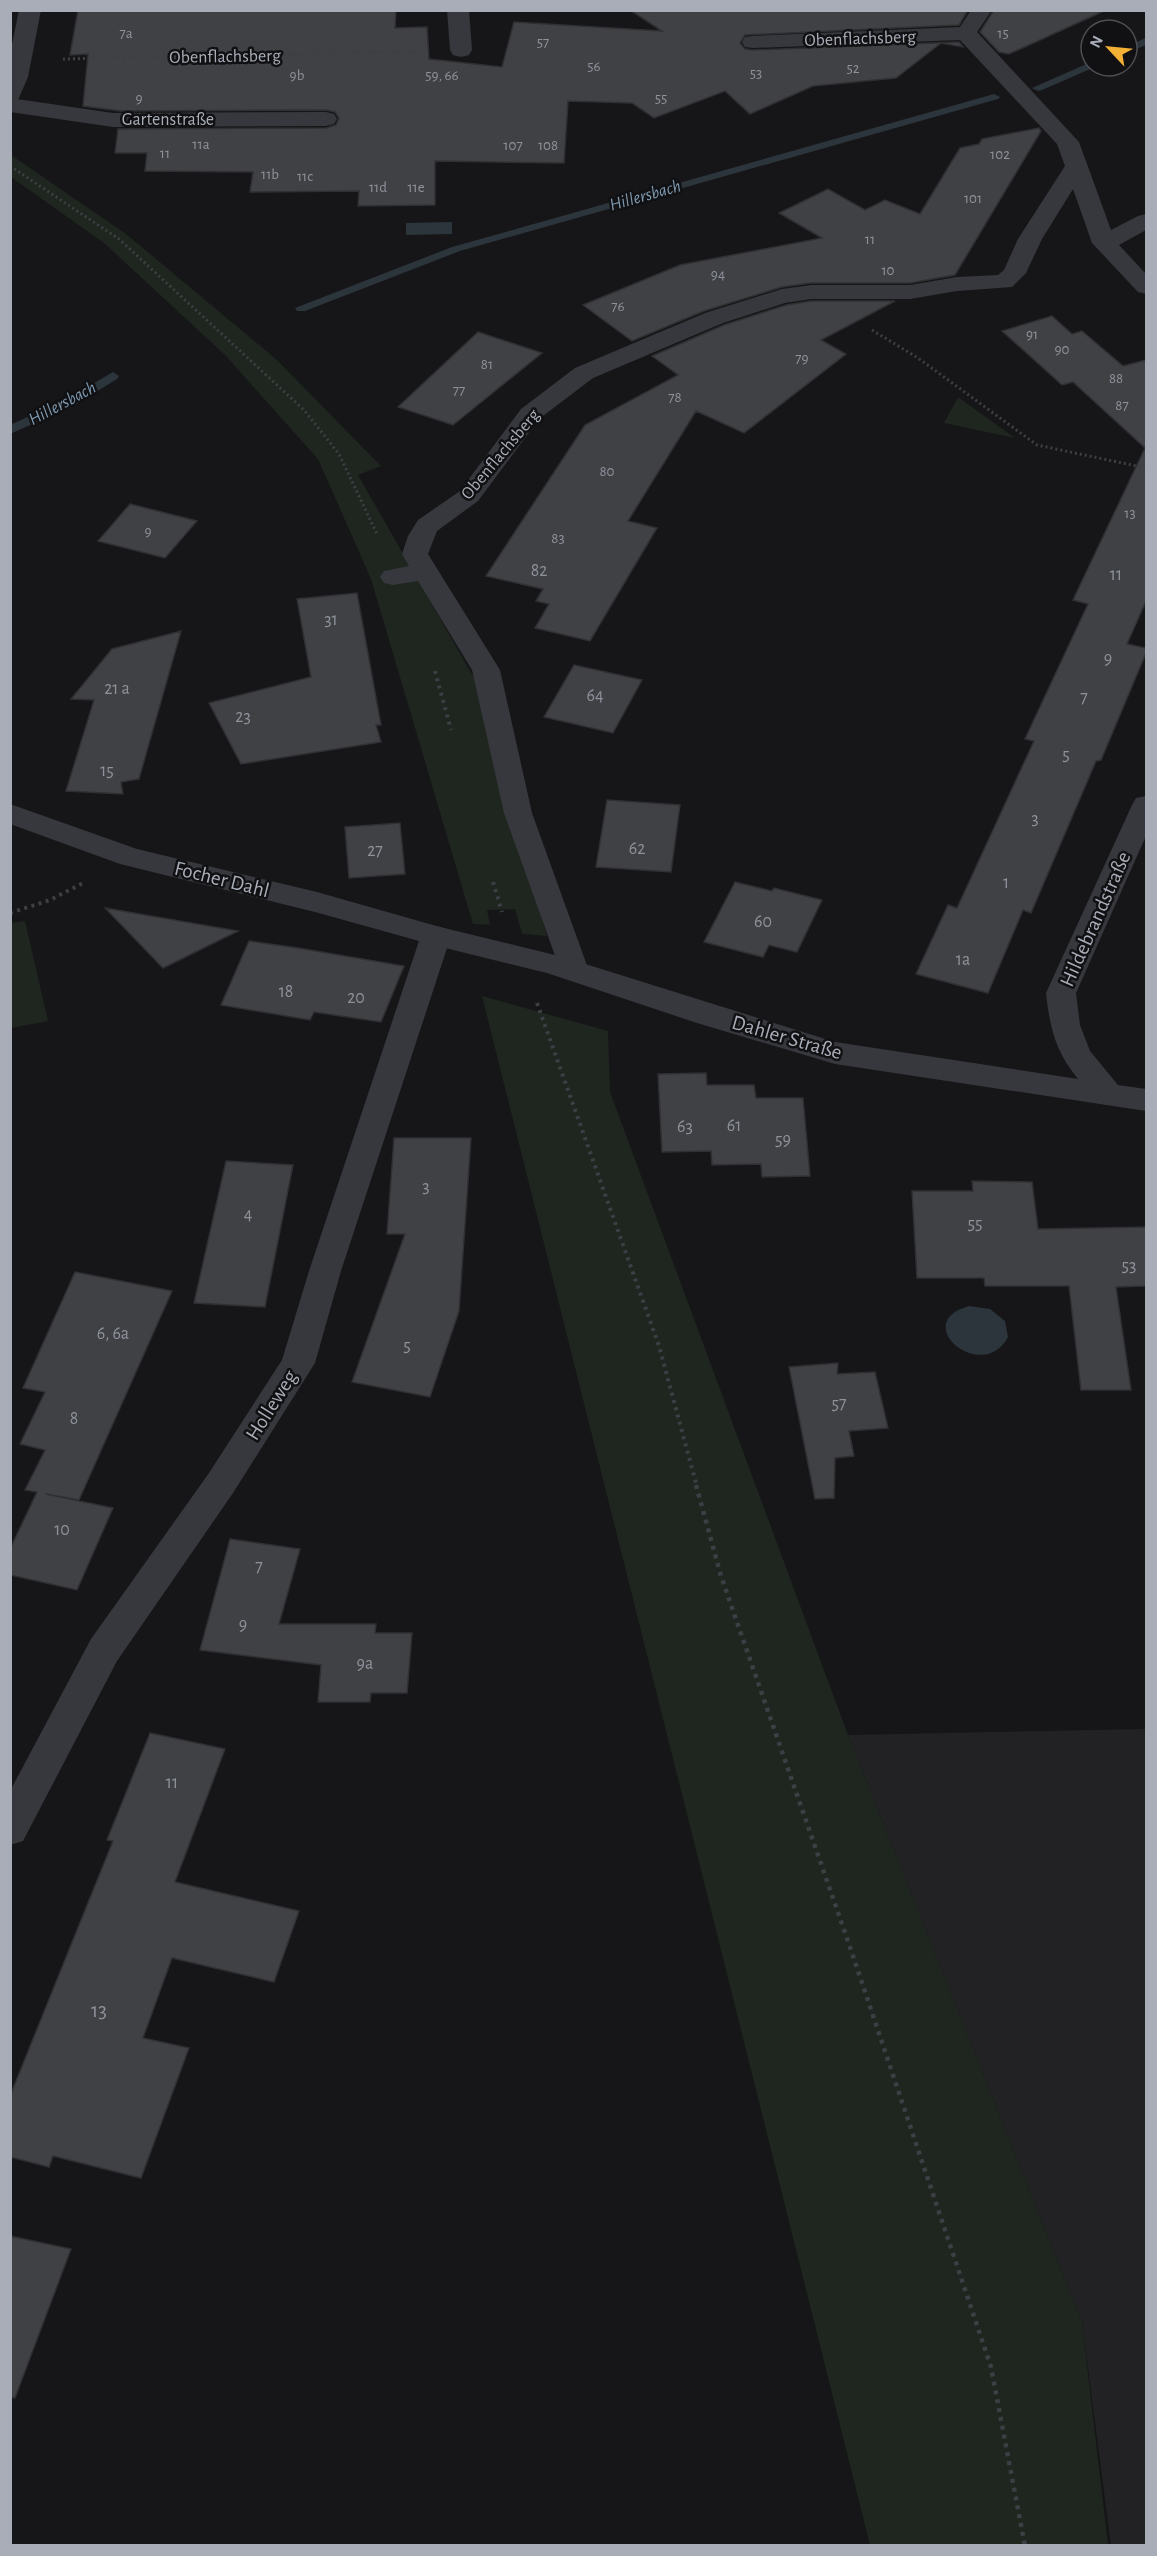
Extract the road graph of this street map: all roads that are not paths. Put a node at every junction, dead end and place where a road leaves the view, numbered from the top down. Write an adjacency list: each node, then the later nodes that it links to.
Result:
1 (30, 10): 7 (street)
2 (458, 10): 6 (street)
3 (982, 10): 4 (street)
4 (966, 33): 5 (street, Obenflachsberg); 10 (street)
5 (753, 42)
6 (461, 51)
7 (10, 95)
8 (10, 105): 9 (street, Gartenstraße)
9 (326, 118)
10 (1077, 166): 12 (street); 14 (street, Obenflachsberg)
11 (1146, 221): 12 (street)
12 (1104, 243): 13 (street)
13 (1146, 287)
14 (424, 572): 15 (street); 19 (street, Obenflachsberg)
15 (393, 577)
16 (1146, 805): 20 (street, Hildebrandstraße)
17 (10, 813): 18 (street, Focher Dahl)
18 (436, 936): 19 (street, Dahler Straße); 22 (street, Holleweg)
19 (574, 972): 20 (street, Dahler Straße)
20 (1108, 1094): 21 (street, Dahler Straße)
21 (1146, 1100)
22 (10, 1829)

